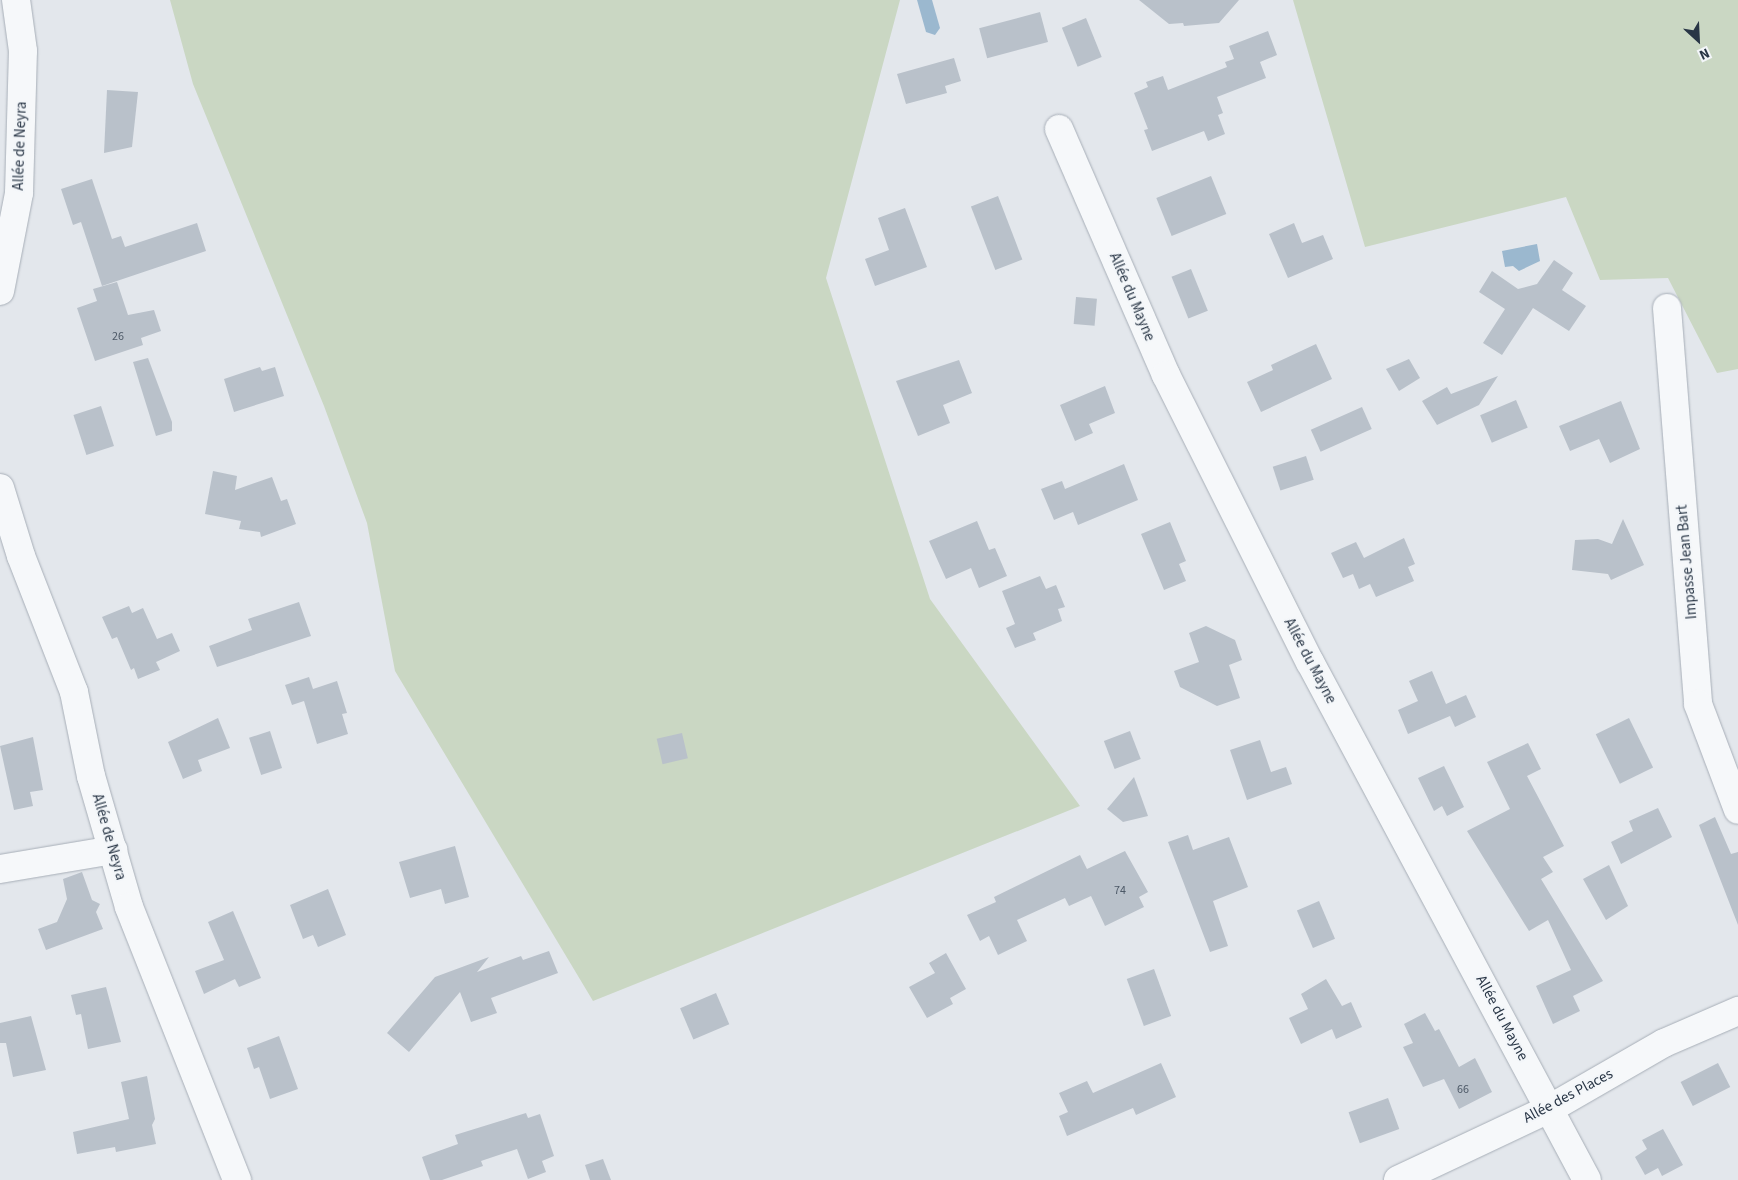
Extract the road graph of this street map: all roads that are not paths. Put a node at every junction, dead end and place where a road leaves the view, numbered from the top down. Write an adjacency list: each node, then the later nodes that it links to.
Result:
1 (16, 0): 3 (street, Allée de Neyra)
2 (1059, 129): 10 (street, Allée du Mayne)
3 (0, 292)
4 (1667, 308): 6 (street, Impasse Jean Bart)
5 (0, 488): 7 (street, Allée de Neyra)
6 (1738, 810)
7 (113, 850): 8 (street); 11 (street, Allée de Neyra)
8 (0, 869)
9 (1738, 1011): 10 (street, Allée des Places)
10 (1551, 1108): 12 (street, Allée des Places); 13 (street, Allée du Mayne)
11 (237, 1180)
12 (1398, 1180)
13 (1587, 1180)

